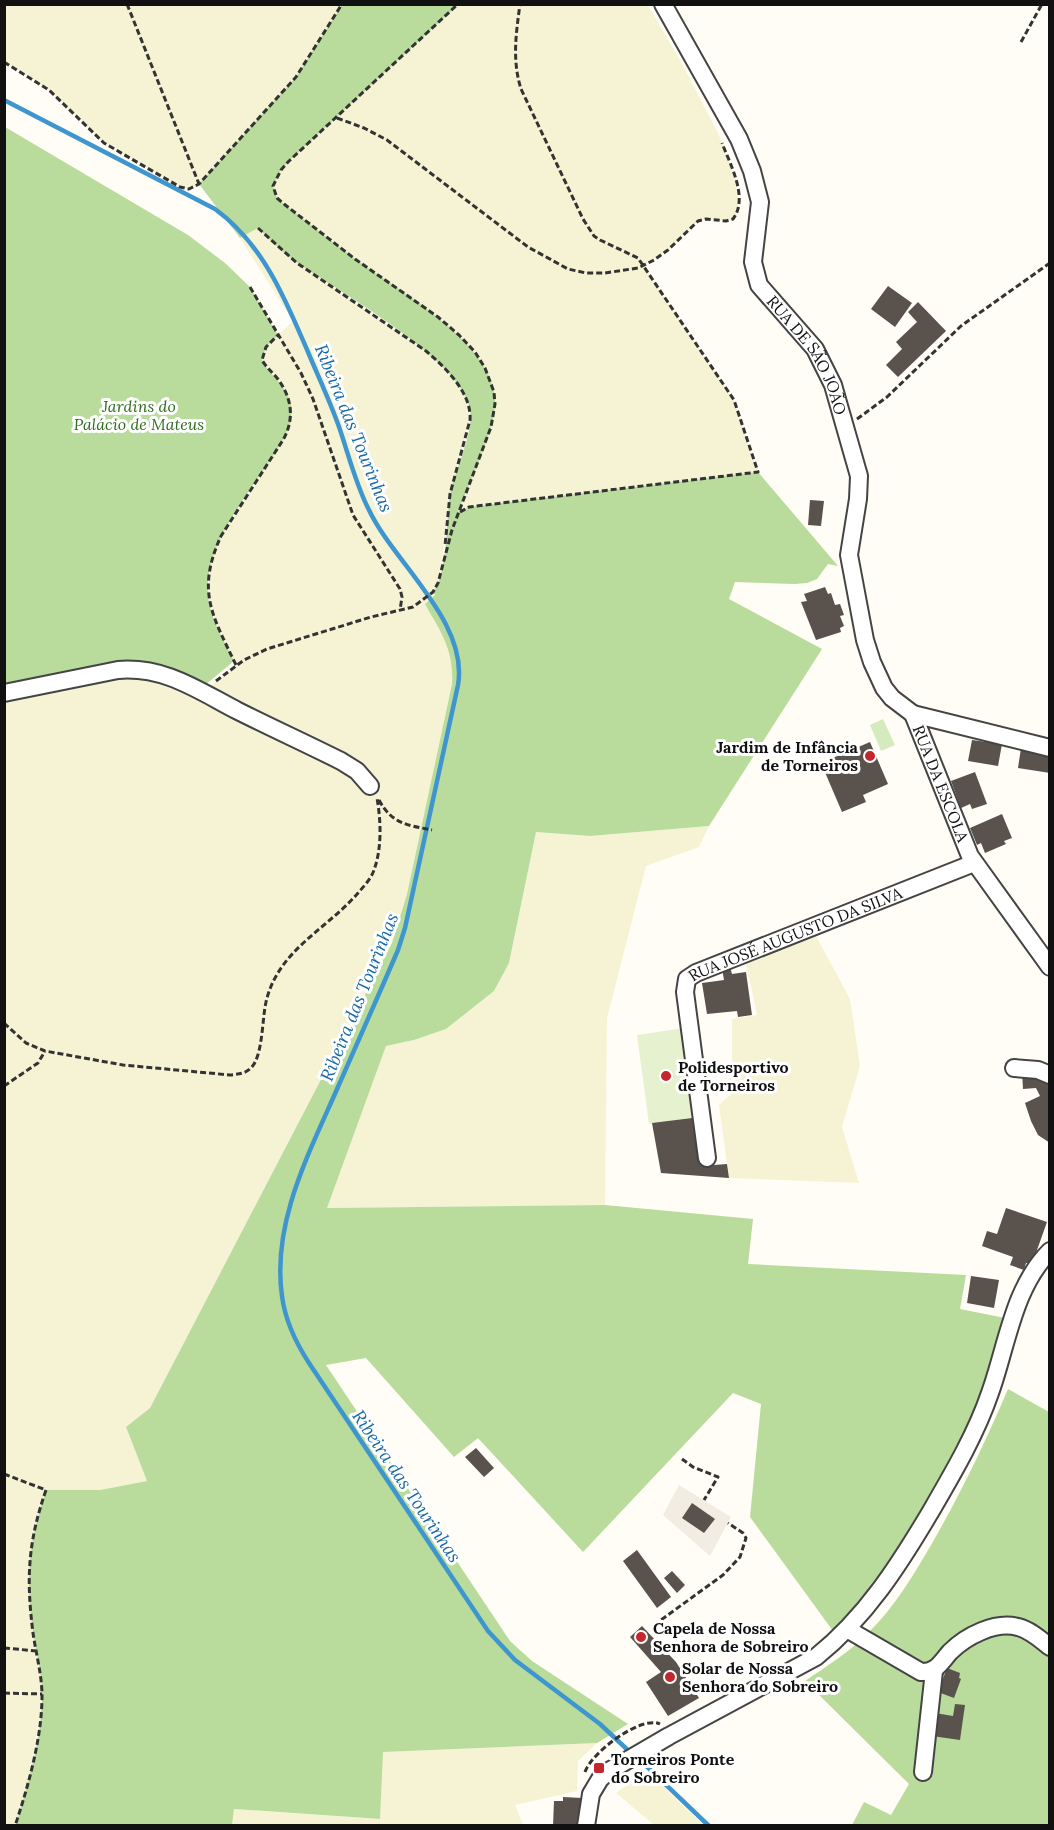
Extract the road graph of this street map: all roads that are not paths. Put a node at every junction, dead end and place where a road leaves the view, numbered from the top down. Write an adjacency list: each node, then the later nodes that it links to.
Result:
1 (663, 4): 3 (street, RUA DE SÃO JOÃO)
2 (4, 693): 5 (street)
3 (913, 714): 4 (street, RUA DA ESCOLA); 6 (street, RUA DA ESCOLA)
4 (1050, 748)
5 (374, 792)
6 (974, 863): 7 (street, RUA DA ESCOLA); 10 (street, RUA JOSÉ AUGUSTO DA SILVA)
7 (1050, 968)
8 (1014, 1068): 9 (street)
9 (1050, 1075)
10 (707, 1158)
11 (1049, 1250): 12 (street)
12 (847, 1629): 14 (street); 16 (street)
13 (1050, 1647): 14 (street)
14 (934, 1671): 15 (street)
15 (923, 1772)
16 (586, 1826)

